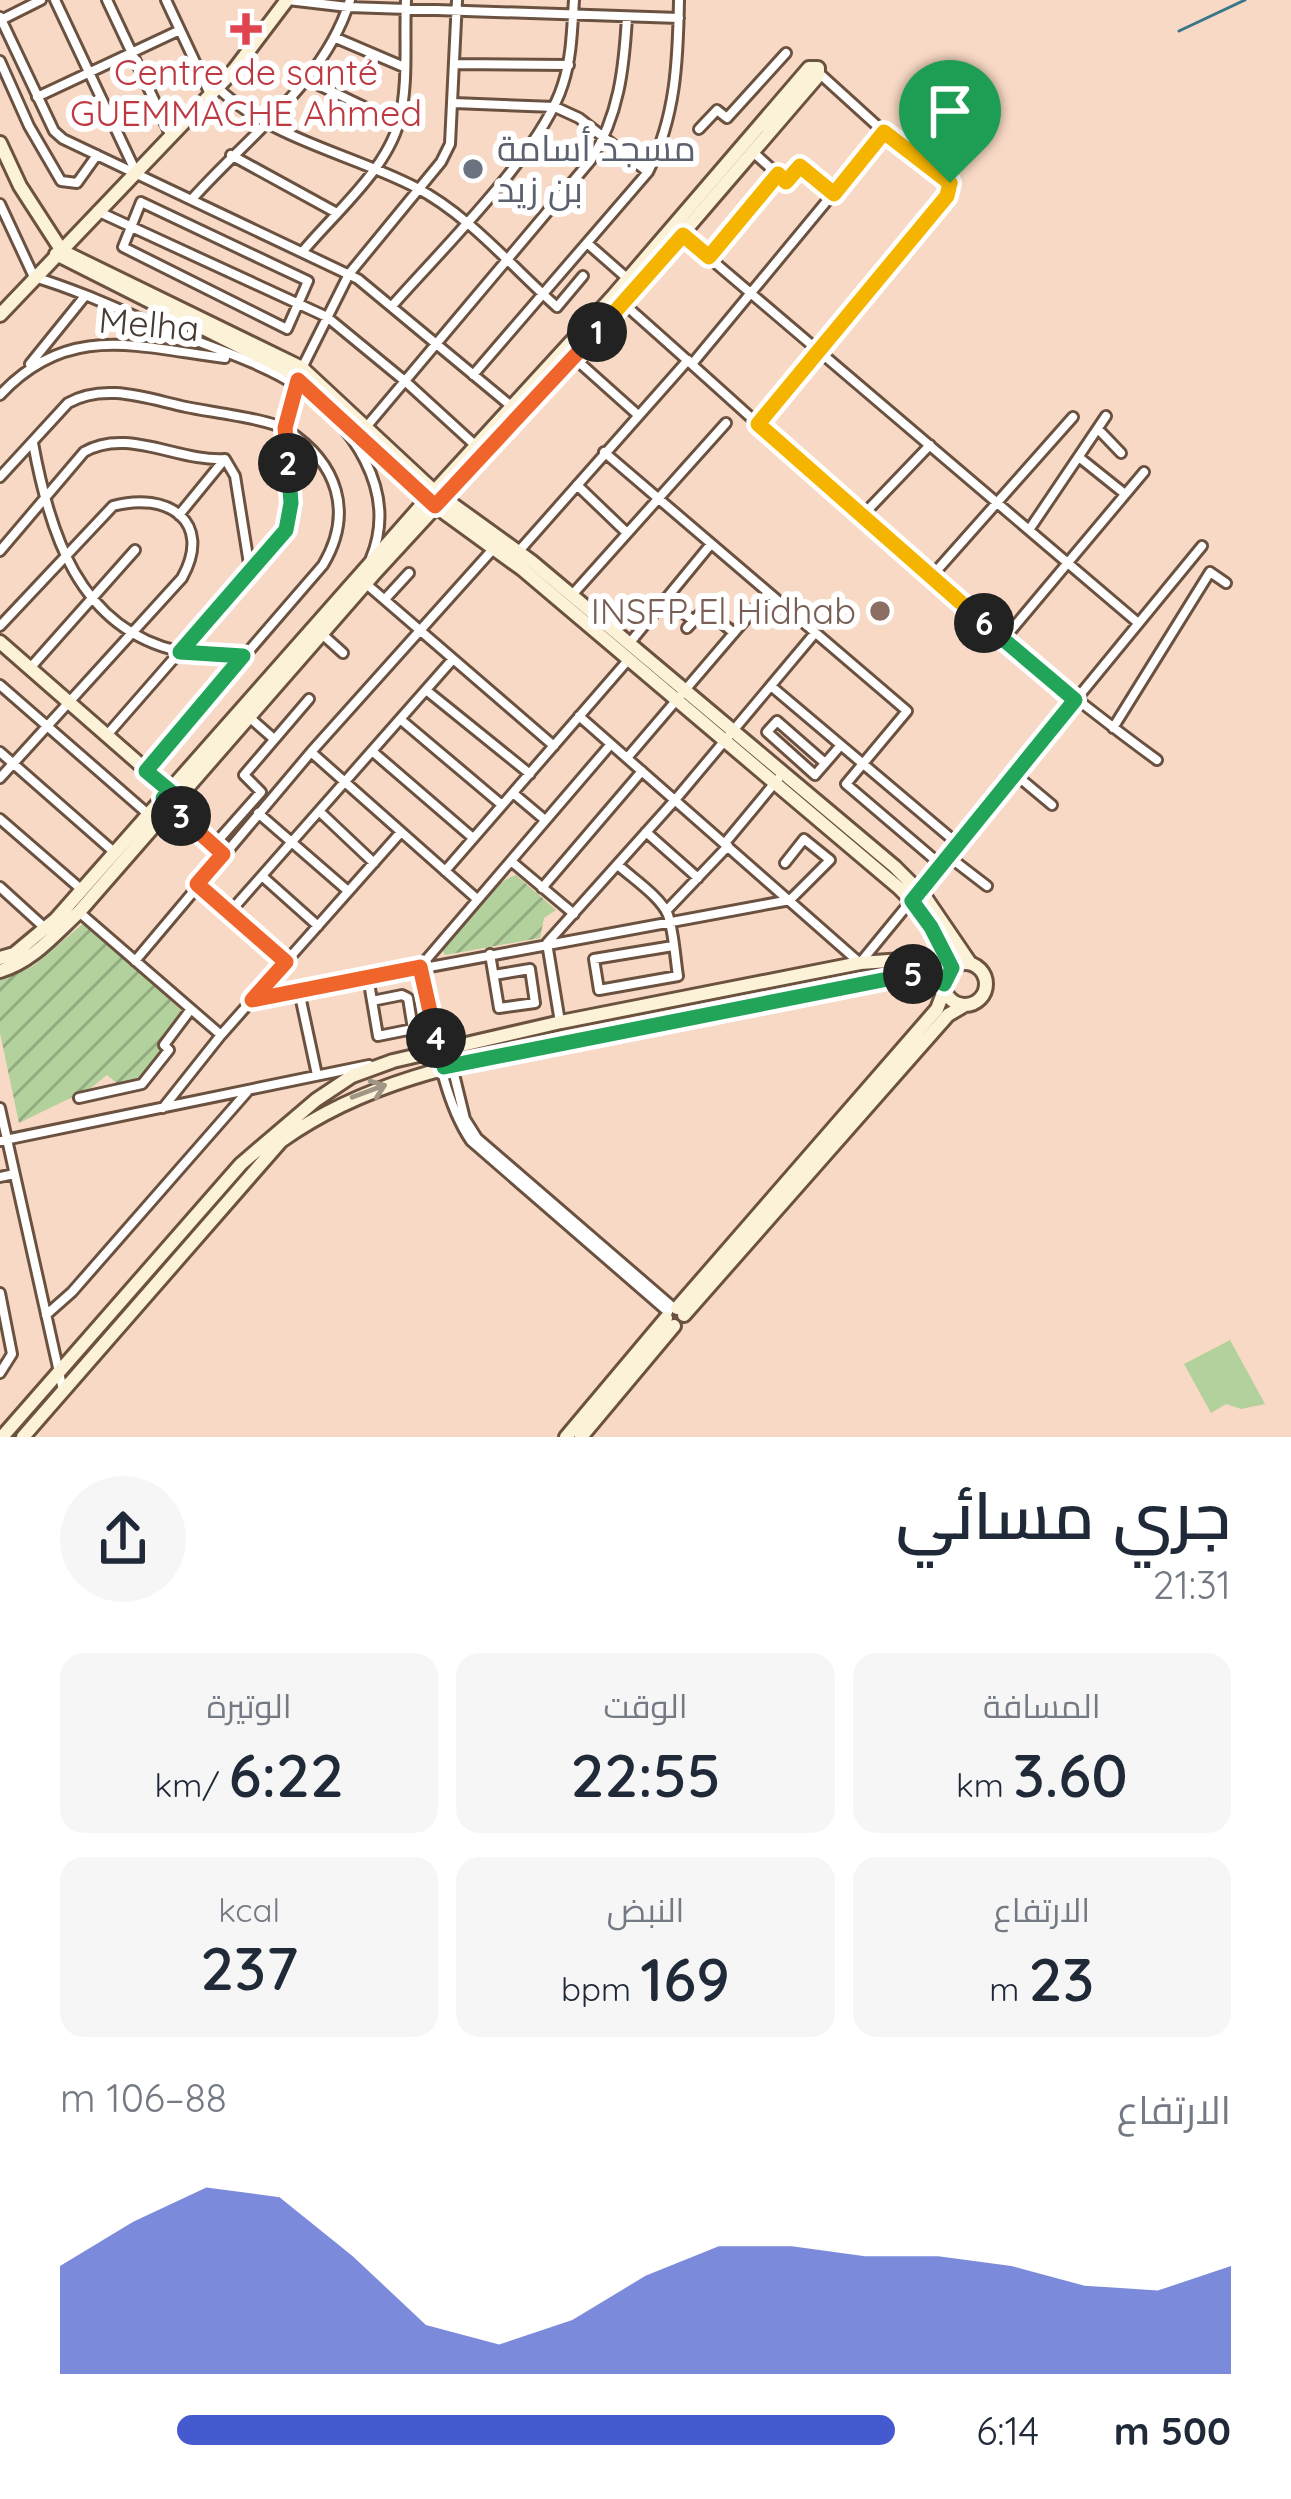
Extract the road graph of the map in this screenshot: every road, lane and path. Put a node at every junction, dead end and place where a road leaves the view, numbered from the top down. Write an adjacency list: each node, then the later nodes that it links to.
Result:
1 (41, 0): 14 (street)
2 (55, 0): 23 (street)
3 (107, 0): 17 (street)
4 (166, 0): 15 (street)
5 (287, 0): 8 (street); 26 (street)
6 (574, 0): 11 (street)
7 (680, 0): 13 (street)
8 (349, 3): 9 (street); 16 (street)
9 (406, 3): 10 (street); 22 (street)
10 (457, 5): 11 (street); 20 (street)
11 (573, 13): 12 (street); 21 (street)
12 (628, 17): 13 (street); 35 (street)
13 (679, 18): 43 (street)
14 (0, 19): 27 (street)
15 (180, 30): 17 (street); 26 (street)
16 (336, 38): 22 (street); 25 (street)
17 (132, 52): 23 (street); 34 (street)
18 (786, 53): 32 (street)
19 (0, 61): 37 (street)
20 (456, 64): 21 (street); 28 (street)
21 (569, 65): 29 (street)
22 (404, 67): 31 (street)
23 (89, 73): 27 (street); 42 (street)
24 (819, 74): 33 (street); 39 (street)
25 (308, 79): 30 (street); 31 (street)
26 (214, 91): 30 (street); 34 (street)
27 (37, 97): 37 (street)
28 (454, 103): 29 (street); 45 (street)
29 (555, 107): 35 (street); 51 (street)
30 (266, 122): 38 (street); 41 (street)
31 (398, 124): 41 (street)
32 (699, 129)
33 (884, 132): 46 (street); 72 (street)
34 (170, 135): 42 (street)
35 (604, 138): 43 (street); 58 (street)
36 (0, 143): 56 (street)
37 (97, 155): 42 (street)
38 (231, 155): 47 (street); 50 (street)
39 (744, 156): 44 (street); 53 (street)
40 (0, 160): 56 (street)
41 (373, 169): 45 (street); 50 (street)
42 (135, 170): 47 (street); 49 (street)
43 (648, 172): 54 (street)
44 (778, 174): 46 (street); 57 (street)
45 (418, 189): 51 (street); 59 (street)
46 (834, 194): 63 (street)
47 (193, 198): 55 (street)
48 (0, 204): 61 (street)
49 (96, 210): 52 (street); 56 (street)
50 (335, 212): 55 (street)
51 (465, 222): 58 (street); 68 (street)
52 (130, 229): 67 (street); 67 (street); 67 (street)
53 (678, 231): 57 (street); 62 (street); 66 (street)
54 (587, 243): 62 (street); 64 (street)
55 (304, 250): 59 (street)
56 (59, 253): 61 (street); 78 (street)
57 (709, 257): 63 (street)
58 (505, 260): 64 (street); 71 (street)
59 (349, 274): 68 (street); 70 (street)
60 (583, 276): 64 (street)
61 (34, 277): 65 (street); 69 (street)
62 (628, 279): 66 (street)
63 (752, 293): 72 (street); 75 (street)
64 (543, 294): 77 (street)
65 (85, 296): 74 (street); 76 (street)
66 (619, 299): 73 (street); 75 (street)
67 (300, 304): 70 (street)
68 (392, 306): 71 (street)
69 (0, 315)
70 (327, 317): 78 (street); 79 (street)
71 (436, 345): 77 (street); 79 (street)
72 (819, 351): 86 (street); 91 (street)
73 (569, 353): 81 (street); 82 (street)
74 (238, 359): 76 (street, Melha); 78 (street)
75 (690, 362): 82 (street); 86 (street)
76 (25, 369): 80 (street, Melha)
77 (473, 375): 81 (street)
78 (299, 378): 87 (street); 88 (street); 101 (street); 119 (street)
79 (406, 382): 87 (street); 92 (street)
80 (0, 395)
81 (516, 411): 92 (street); 101 (street)
82 (638, 415): 93 (street)
83 (1106, 416): 89 (street)
84 (1072, 417): 104 (street)
85 (726, 423): 102 (street)
86 (758, 424): 106 (street)
87 (367, 426): 101 (street)
88 (285, 428): 90 (street); 117 (street); 139 (street)
89 (1097, 429): 94 (street); 95 (street)
90 (33, 441): 98 (street); 103 (street)
91 (930, 445): 104 (street); 106 (street)
92 (476, 446): 101 (street)
93 (604, 452): 99 (street); 102 (street)
94 (1121, 453)
95 (1080, 458): 100 (street); 107 (street)
96 (225, 459): 103 (street); 105 (street); 117 (street)
97 (1144, 472): 100 (street)
98 (0, 476)
99 (577, 485): 108 (street); 114 (street)
100 (1125, 494): 116 (street)
101 (429, 499): 109 (street); 119 (street)
102 (658, 499): 108 (street); 110 (street)
103 (44, 503): 113 (street); 115 (street)
104 (999, 504): 107 (street); 120 (street)
105 (179, 514): 115 (street); 130 (street)
106 (862, 516): 120 (street)
107 (1029, 530): 116 (street)
108 (627, 533): 123 (street)
109 (499, 544): 114 (street); 129 (street); 138 (street)
110 (711, 544): 122 (street); 126 (street)
111 (1202, 546): 127 (street)
112 (135, 550): 124 (street)
113 (0, 551)
114 (519, 551): 123 (street)
115 (63, 558): 124 (street); 128 (street)
116 (1067, 562): 127 (street); 134 (street)
117 (250, 572): 136 (street)
118 (409, 573): 125 (street)
119 (363, 577): 125 (street); 133 (street); 149 (street)
120 (931, 577): 134 (street)
121 (1226, 583): 153 (street)
122 (768, 593): 131 (street); 132 (street)
123 (572, 595): 138 (street)
124 (93, 598): 130 (street); 141 (street)
125 (386, 598): 129 (street)
126 (664, 599): 131 (street); 138 (street)
127 (1137, 622): 147 (street)
128 (0, 626)
129 (420, 630): 140 (street); 162 (street)
130 (129, 633): 136 (street); 148 (street)
131 (734, 633): 145 (street)
132 (815, 633): 143 (street); 166 (street)
133 (321, 634): 137 (street); 149 (street)
134 (1004, 640): 147 (street)
135 (0, 642): 141 (street)
136 (180, 652): 139 (street); 154 (street)
137 (344, 652)
138 (631, 652): 145 (street); 150 (street)
139 (243, 656): 168 (street)
140 (453, 659): 144 (street); 159 (street)
141 (30, 668): 148 (street)
142 (0, 685): 152 (street)
143 (771, 686): 155 (street); 158 (street)
144 (426, 689): 151 (street); 170 (street)
145 (681, 695): 155 (street); 163 (street)
146 (309, 699): 156 (street)
147 (1075, 700): 153 (street); 171 (street)
148 (68, 702): 152 (street); 154 (street)
149 (245, 713): 156 (street); 176 (street)
150 (579, 716): 157 (street); 159 (street)
151 (400, 719): 160 (street); 179 (street)
152 (46, 725): 167 (street); 181 (street)
153 (1113, 728): 164 (street)
154 (107, 735): 168 (street)
155 (730, 736): 172 (street); 177 (street)
156 (274, 739): 190 (street)
157 (610, 744): 163 (street); 184 (street)
158 (841, 745): 165 (street); 166 (street)
159 (554, 746): 170 (street)
160 (372, 751): 174 (street); 187 (street)
161 (0, 752): 167 (street)
162 (311, 752): 174 (street); 182 (street)
163 (627, 758): 169 (street)
164 (1157, 760)
165 (825, 763): 165 (street)
166 (863, 763): 189 (street); 199 (street)
167 (13, 764): 173 (street); 192 (street)
168 (146, 771): 176 (street)
169 (642, 771): 177 (street); 206 (street)
170 (530, 773): 175 (street)
171 (1015, 774): 178 (street); 189 (street)
172 (779, 777): 191 (street); 209 (street)
173 (0, 778)
174 (345, 782): 180 (street); 185 (street)
175 (513, 793): 179 (street); 184 (street)
176 (170, 798): 181 (street); 190 (street); 213 (street)
177 (675, 800): 186 (street); 191 (street)
178 (1052, 805)
179 (502, 806): 187 (street)
180 (319, 812): 188 (street); 196 (street)
181 (149, 814): 192 (street)
182 (258, 814): 188 (street); 193 (street)
183 (0, 819): 207 (street)
184 (544, 820): 195 (street)
185 (401, 832): 196 (street); 200 (street)
186 (646, 832): 198 (street); 202 (street)
187 (473, 838): 200 (street)
188 (292, 842): 201 (street); 208 (street)
189 (958, 844): 194 (street)
190 (214, 845): 193 (street)
191 (726, 845): 202 (street); 211 (street)
192 (115, 853): 207 (street)
193 (223, 854): 203 (street)
194 (948, 856): 199 (street); 204 (street)
195 (511, 860): 206 (street); 210 (street)
196 (374, 863): 208 (street)
197 (785, 863): 211 (street)
198 (618, 865): 212 (street); 215 (street)
199 (941, 865): 209 (street)
200 (445, 871): 210 (street)
201 (262, 876): 214 (street); 217 (street)
202 (698, 878): 212 (street)
203 (197, 884): 214 (street); 223 (street)
204 (987, 886)
205 (0, 887): 218 (street)
206 (542, 887): 215 (street)
207 (82, 890): 218 (street)
208 (348, 891): 217 (street)
209 (916, 896): 225 (street); 226 (street); 231 (street)
210 (477, 899): 227 (street)
211 (790, 900): 216 (street); 225 (street)
212 (667, 910): 216 (street)
213 (79, 912): 223 (street); 228 (street)
214 (230, 912): 224 (street)
215 (574, 914): 219 (street)
216 (669, 922): 219 (street); 220 (street)
217 (318, 926): 224 (street)
218 (45, 928): 222 (street)
219 (547, 943): 221 (street); 237 (street)
220 (673, 946): 220 (street)
221 (490, 954): 227 (street); 229 (street)
222 (0, 958)
223 (135, 961): 236 (street)
224 (286, 962): 233 (street)
225 (860, 963): 231 (street); 237 (street)
226 (970, 963): 231 (street); 235 (street)
227 (420, 967): 230 (street); 239 (street)
228 (0, 971)
229 (494, 975): 229 (street)
230 (368, 977): 232 (street); 234 (street)
231 (947, 979): 235 (street); 241 (street); 252 (street)
232 (299, 991): 233 (street); 242 (street)
233 (252, 1000): 238 (street)
234 (372, 1001): 234 (street)
235 (964, 1005): 252 (street)
236 (191, 1010): 238 (street); 244 (street)
237 (560, 1022): 239 (street)
238 (220, 1035): 246 (street)
239 (438, 1049): 240 (street); 241 (street)
240 (393, 1061): 242 (street); 254 (street)
241 (448, 1066): 252 (street); 256 (street, one-way to 241)
242 (317, 1075): 243 (street)
243 (248, 1091): 246 (street); 251 (street)
244 (79, 1098)
245 (0, 1108): 247 (street)
246 (162, 1109): 247 (street)
247 (3, 1140): 248 (street)
248 (14, 1174): 249 (street); 251 (street)
249 (0, 1177)
250 (0, 1293): 253 (street)
251 (46, 1315): 254 (street)
252 (674, 1315): 259 (street); 260 (street)
253 (4, 1330): 255 (street)
254 (59, 1371): 256 (street); 257 (street)
255 (0, 1372)
256 (62, 1390): 258 (street)
257 (2, 1437)
258 (23, 1437)
259 (566, 1437)
260 (581, 1437)

